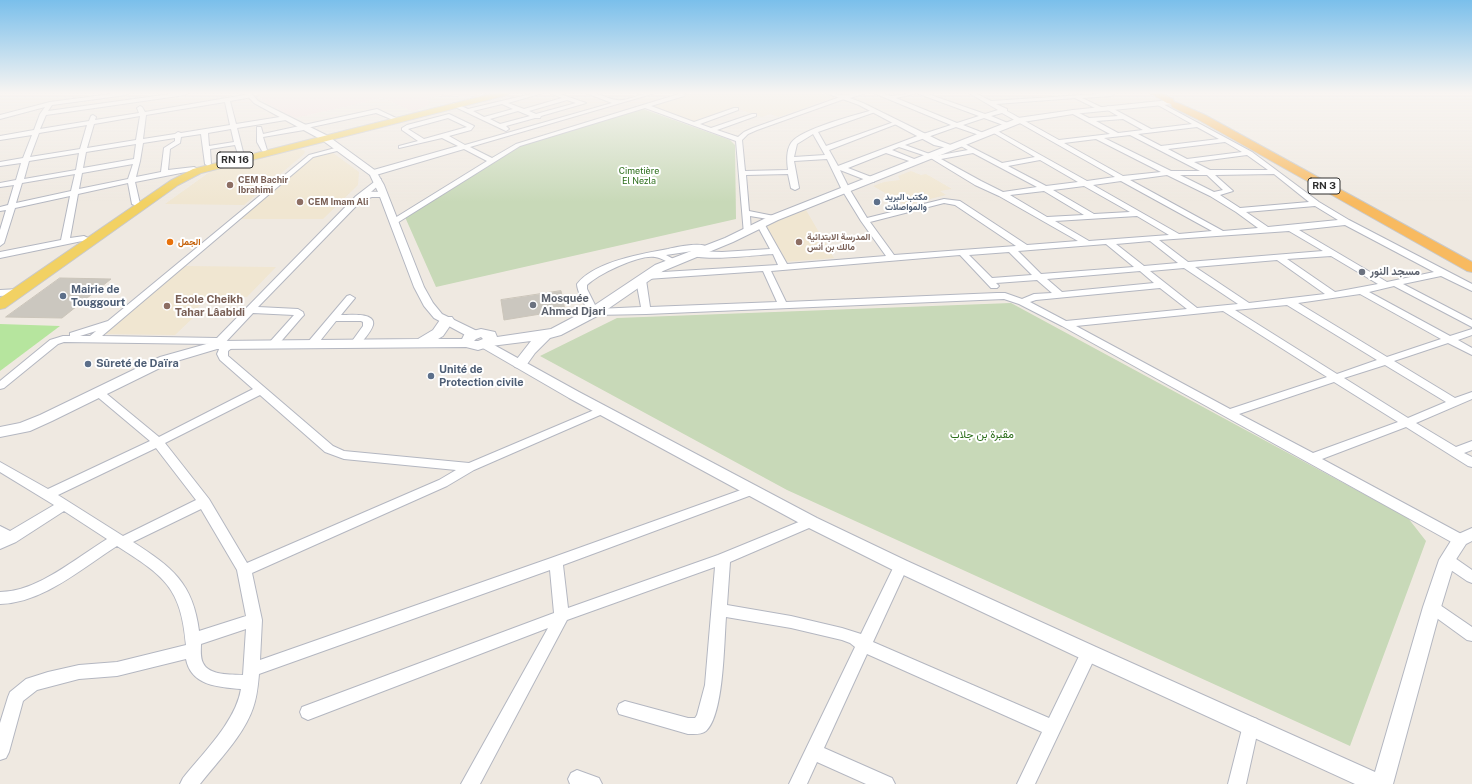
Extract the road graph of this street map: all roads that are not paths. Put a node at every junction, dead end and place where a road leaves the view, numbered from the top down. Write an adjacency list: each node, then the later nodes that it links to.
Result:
1 (52, 130): 32 (street)
2 (90, 130): 60 (street)
3 (141, 130): 44 (street)
4 (204, 130): 36 (street); 57 (street)
5 (235, 130): 49 (street)
6 (259, 130): 39 (street)
7 (308, 130): 33 (street)
8 (320, 130): 33 (street)
9 (348, 130): 33 (main road, RN 16)
10 (359, 130): 29 (main road, RN 16)
11 (405, 130): 47 (street)
12 (467, 130): 40 (street)
13 (507, 130): 34 (street)
14 (521, 130): 34 (street)
15 (569, 130): 71 (street)
16 (711, 130): 45 (street)
17 (754, 130): 45 (street)
18 (818, 130): 30 (street)
19 (878, 130): 59 (street)
20 (909, 130): 41 (street)
21 (942, 130): 41 (street)
22 (975, 130): 35 (street)
23 (997, 130): 35 (main road)
24 (1037, 130): 48 (street)
25 (1107, 130): 38 (street)
26 (1162, 130): 31 (street)
27 (1208, 130): 46 (street)
28 (1223, 130): 53 (highway, RN 3)
29 (354, 131): 33 (main road, RN 16); 54 (main road)
30 (814, 131): 59 (street); 69 (street)
31 (1150, 131): 37 (street)
32 (37, 132): 42 (street); 68 (street)
33 (313, 132): 39 (street); 50 (main road, RN 16); 54 (street)
34 (512, 132): 52 (street)
35 (989, 133): 56 (main road); 67 (street)
36 (178, 134): 44 (street); 83 (street)
37 (1132, 134): 38 (street); 58 (street)
38 (1117, 135): 43 (street)
39 (260, 136): 61 (street)
40 (443, 136): 47 (street); 52 (street)
41 (922, 136): 51 (street); 56 (street)
42 (0, 138)
43 (1096, 138): 48 (street); 85 (street)
44 (140, 140): 60 (street); 70 (street)
45 (739, 140): 84 (street)
46 (1226, 140): 53 (street); 58 (street)
47 (423, 141): 55 (street)
48 (1056, 142): 87 (street)
49 (238, 143): 57 (street); 64 (street)
50 (300, 143): 54 (main road); 61 (main road, RN 16); 152 (main road, RN 16)
51 (898, 145): 62 (street); 66 (street)
52 (464, 146): 71 (street); 86 (street)
53 (1251, 146): 72 (street); 82 (street); 137 (highway, RN 3); 141 (highway, RN 3)
54 (337, 147): 86 (street); 170 (street)
55 (401, 147)
56 (953, 147): 63 (street); 66 (main road)
57 (206, 148): 75 (street)
58 (1162, 148): 72 (street)
59 (825, 149): 65 (street)
60 (83, 150): 68 (street); 79 (street)
61 (264, 150): 64 (main road, RN 16)
62 (885, 150): 73 (street); 77 (street)
63 (975, 151): 66 (street); 76 (street)
64 (241, 156): 75 (main road, RN 16)
65 (830, 157): 69 (street); 77 (street)
66 (933, 157): 73 (main road); 97 (street)
67 (1041, 158): 76 (street); 91 (street)
68 (26, 159): 74 (street); 90 (street)
69 (792, 159): 80 (street)
70 (137, 161): 79 (street); 88 (street)
71 (492, 161): 111 (street)
72 (1188, 161): 81 (street)
73 (917, 162): 89 (main road)
74 (0, 164)
75 (208, 164): 78 (main road, RN 16)
76 (1002, 165): 94 (street)
77 (839, 168): 89 (street); 95 (street)
78 (194, 169): 83 (street); 101 (main road, RN 16)
79 (79, 171): 90 (street); 96 (street)
80 (791, 172): 84 (street); 93 (street)
81 (1208, 172): 82 (street); 85 (street); 98 (street)
82 (1276, 172): 102 (street)
83 (164, 173): 88 (street)
84 (743, 173): 106 (street)
85 (1167, 173): 87 (street); 98 (street)
86 (375, 177): 99 (street); 100 (street)
87 (1121, 178): 91 (street); 118 (street)
88 (131, 180): 96 (street); 101 (street)
89 (871, 180): 95 (main road)
90 (19, 182): 92 (street); 103 (street)
91 (1085, 184): 94 (street); 107 (street)
92 (0, 186)
93 (795, 188)
94 (1046, 189): 97 (street); 108 (street)
95 (846, 190): 109 (main road); 112 (street)
96 (74, 193): 103 (street); 122 (street)
97 (1002, 194): 110 (street)
98 (1213, 194): 105 (street)
99 (383, 195): 100 (street); 111 (street)
100 (359, 198): 164 (street)
101 (136, 204): 120 (main road, RN 16)
102 (1316, 204): 105 (street); 113 (street)
103 (12, 206): 104 (street); 124 (street)
104 (0, 209)
105 (1239, 210): 116 (street)
106 (747, 214): 109 (street); 117 (street)
107 (1137, 214): 108 (street); 119 (street)
108 (1092, 216): 110 (street)
109 (774, 218): 114 (main road)
110 (1047, 219): 125 (street)
111 (394, 221): 169 (street)
112 (865, 221): 127 (street); 136 (street)
113 (1346, 222): 115 (street); 144 (street)
114 (761, 225): 117 (main road); 129 (street)
115 (1291, 228): 116 (street); 131 (street)
116 (1266, 230): 118 (street)
117 (747, 232): 126 (main road)
118 (1222, 233): 119 (street)
119 (1177, 236): 121 (street)
120 (84, 238): 122 (street); 153 (main road, RN 16)
121 (1151, 238): 123 (street); 139 (street)
122 (65, 241): 134 (street)
123 (1107, 242): 125 (street); 143 (street)
124 (0, 243)
125 (1087, 243): 127 (street)
126 (708, 248): 132 (street); 133 (main road)
127 (1025, 248): 128 (street)
128 (1011, 249): 130 (street); 145 (street)
129 (776, 251): 133 (street); 140 (street)
130 (962, 252): 136 (street); 147 (street)
131 (1334, 253): 135 (street); 148 (street)
132 (656, 254): 138 (street); 166 (street)
133 (694, 254): 138 (main road)
134 (0, 255)
135 (1278, 257): 139 (street); 156 (street)
136 (892, 258): 140 (street)
137 (1472, 260)
138 (673, 261): 146 (main road)
139 (1186, 265): 143 (street); 162 (street)
140 (784, 267): 142 (street)
141 (1472, 268)
142 (766, 269): 146 (street); 161 (street)
143 (1142, 269): 145 (street); 149 (street)
144 (1441, 273): 148 (street); 150 (street)
145 (1039, 277): 147 (street); 154 (street)
146 (644, 278): 165 (street); 166 (main road)
147 (990, 281): 155 (street)
148 (1390, 284): 151 (street); 172 (street)
149 (1162, 285): 154 (street); 167 (street)
150 (1472, 288)
151 (1360, 291): 156 (street); 179 (street)
152 (19, 292): 153 (street); 160 (main road, RN 16)
153 (2, 294)
154 (1059, 294): 158 (street)
155 (1005, 296): 158 (street); 161 (street)
156 (1335, 296): 159 (street)
157 (350, 298): 168 (street)
158 (1022, 302): 171 (street)
159 (1289, 302): 162 (street); 186 (street)
160 (0, 305)
161 (782, 305): 165 (street)
162 (1247, 306): 163 (street)
163 (1226, 309): 167 (street); 188 (street)
164 (250, 310): 180 (street); 181 (street)
165 (646, 311): 166 (street)
166 (594, 312): 173 (main road)
167 (1195, 312): 171 (street)
168 (334, 318): 182 (street); 183 (street)
169 (447, 320): 178 (street); 184 (main road)
170 (113, 323): 176 (street); 177 (street)
171 (1065, 324): 195 (street)
172 (1472, 324)
173 (561, 328): 175 (main road); 178 (main road)
174 (1472, 332): 179 (street)
175 (545, 335): 178 (main road); 187 (main road)
176 (68, 338): 177 (street); 189 (street)
177 (94, 338): 180 (street)
178 (481, 339): 184 (main road); 187 (street)
179 (1448, 339): 185 (street); 186 (street)
180 (223, 343): 181 (main road); 190 (street); 191 (main road)
181 (273, 344): 182 (main road)
182 (312, 344): 183 (main road)
183 (355, 344): 184 (main road)
184 (419, 344)
185 (1472, 352)
186 (1384, 360): 188 (street); 193 (street)
187 (520, 364): 194 (street)
188 (1336, 377): 195 (street); 196 (street)
189 (0, 386)
190 (260, 390): 200 (street); 206 (street)
191 (98, 392): 197 (main road); 200 (street)
192 (1472, 395): 193 (street)
193 (1454, 402): 196 (street)
194 (603, 410): 206 (street); 207 (street)
195 (1229, 413): 203 (street)
196 (1408, 422): 202 (street); 203 (street)
197 (24, 427): 198 (main road); 199 (main road)
198 (0, 432)
199 (0, 440)
200 (158, 442): 208 (street); 209 (street)
201 (1472, 445): 202 (street)
202 (1455, 452): 204 (street)
203 (1312, 458): 212 (street)
204 (1472, 463)
205 (0, 466): 208 (street)
206 (470, 467): 219 (street)
207 (752, 490): 211 (street); 217 (street)
208 (49, 494): 210 (street)
209 (204, 502): 214 (street); 219 (street)
210 (63, 505): 213 (street); 214 (street)
211 (811, 522): 215 (street); 218 (street)
212 (1466, 537): 216 (street)
213 (4, 538)
214 (119, 540): 221 (street); 227 (street)
215 (723, 559): 223 (street); 224 (street)
216 (1447, 560): 220 (street); 222 (street)
217 (556, 562): 224 (street); 230 (street)
218 (901, 566): 228 (street); 229 (street)
219 (244, 570): 225 (street)
220 (1472, 577)
221 (0, 598)
222 (1432, 607): 226 (street); 244 (street)
223 (720, 610): 228 (street); 231 (street)
224 (562, 616): 232 (street); 238 (street)
225 (254, 620): 227 (street); 230 (street)
226 (1472, 635)
227 (193, 645): 230 (street); 235 (street)
228 (865, 646): 234 (street); 236 (street)
229 (1089, 653): 233 (street); 234 (street)
230 (252, 677): 237 (street)
231 (625, 709)
232 (308, 712)
233 (1251, 725): 242 (street); 243 (street)
234 (1052, 728): 241 (street)
235 (0, 752)
236 (814, 752): 239 (street); 240 (street)
237 (189, 784)
238 (470, 784)
239 (798, 784)
240 (886, 784)
241 (1026, 784)
242 (1237, 784)
243 (1378, 784)
244 (1382, 784)

